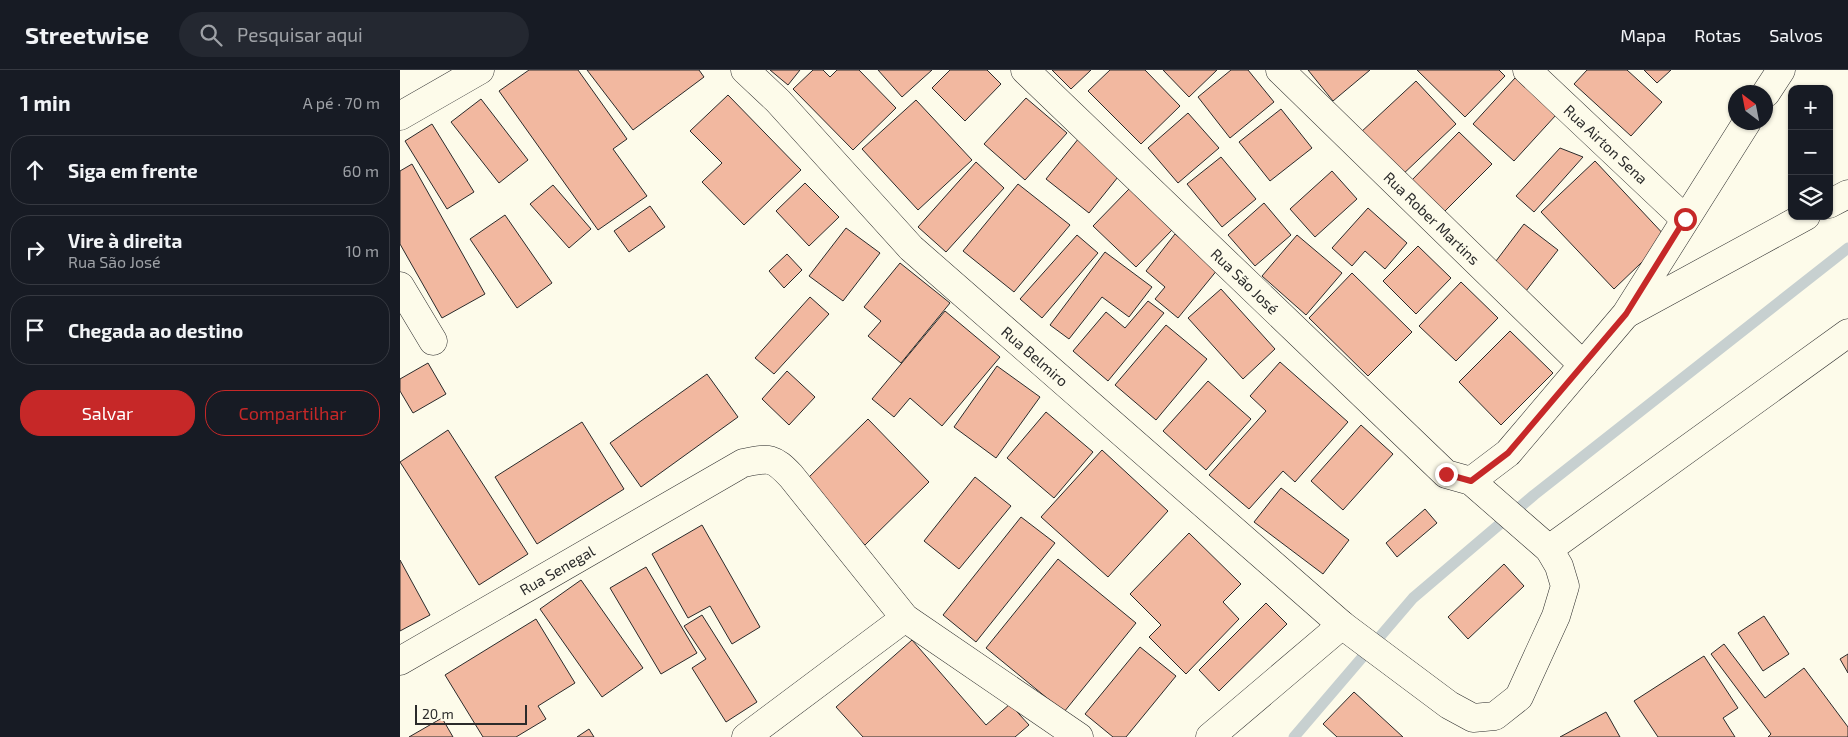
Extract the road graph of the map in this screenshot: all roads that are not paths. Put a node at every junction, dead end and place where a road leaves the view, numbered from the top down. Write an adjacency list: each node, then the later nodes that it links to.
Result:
1 (480, 70): 6 (street)
2 (744, 70): 20 (street, Rua Belmiro)
3 (1025, 70): 17 (street, Rua São José)
4 (1280, 70): 16 (street, Rua Rober Martins)
5 (1527, 70): 10 (street, Rua Airton Sena)
6 (400, 116)
7 (1742, 130): 10 (street)
8 (1848, 194): 9 (street)
9 (1833, 202)
10 (1685, 219): 13 (street)
11 (1799, 220): 13 (street)
12 (400, 286): 15 (street)
13 (1626, 314): 16 (street)
14 (1848, 333): 18 (street)
15 (434, 341)
16 (1583, 365): 17 (street)
17 (1471, 481): 18 (street)
18 (1549, 549): 22 (street)
19 (905, 618): 21 (street, Rua Senegal); 23 (street); 24 (street, Rua Senegal)
20 (1342, 625): 22 (street, Rua Belmiro); 25 (street)
21 (400, 661)
22 (1493, 727)
23 (746, 737)
24 (1079, 737)
25 (1210, 737)

